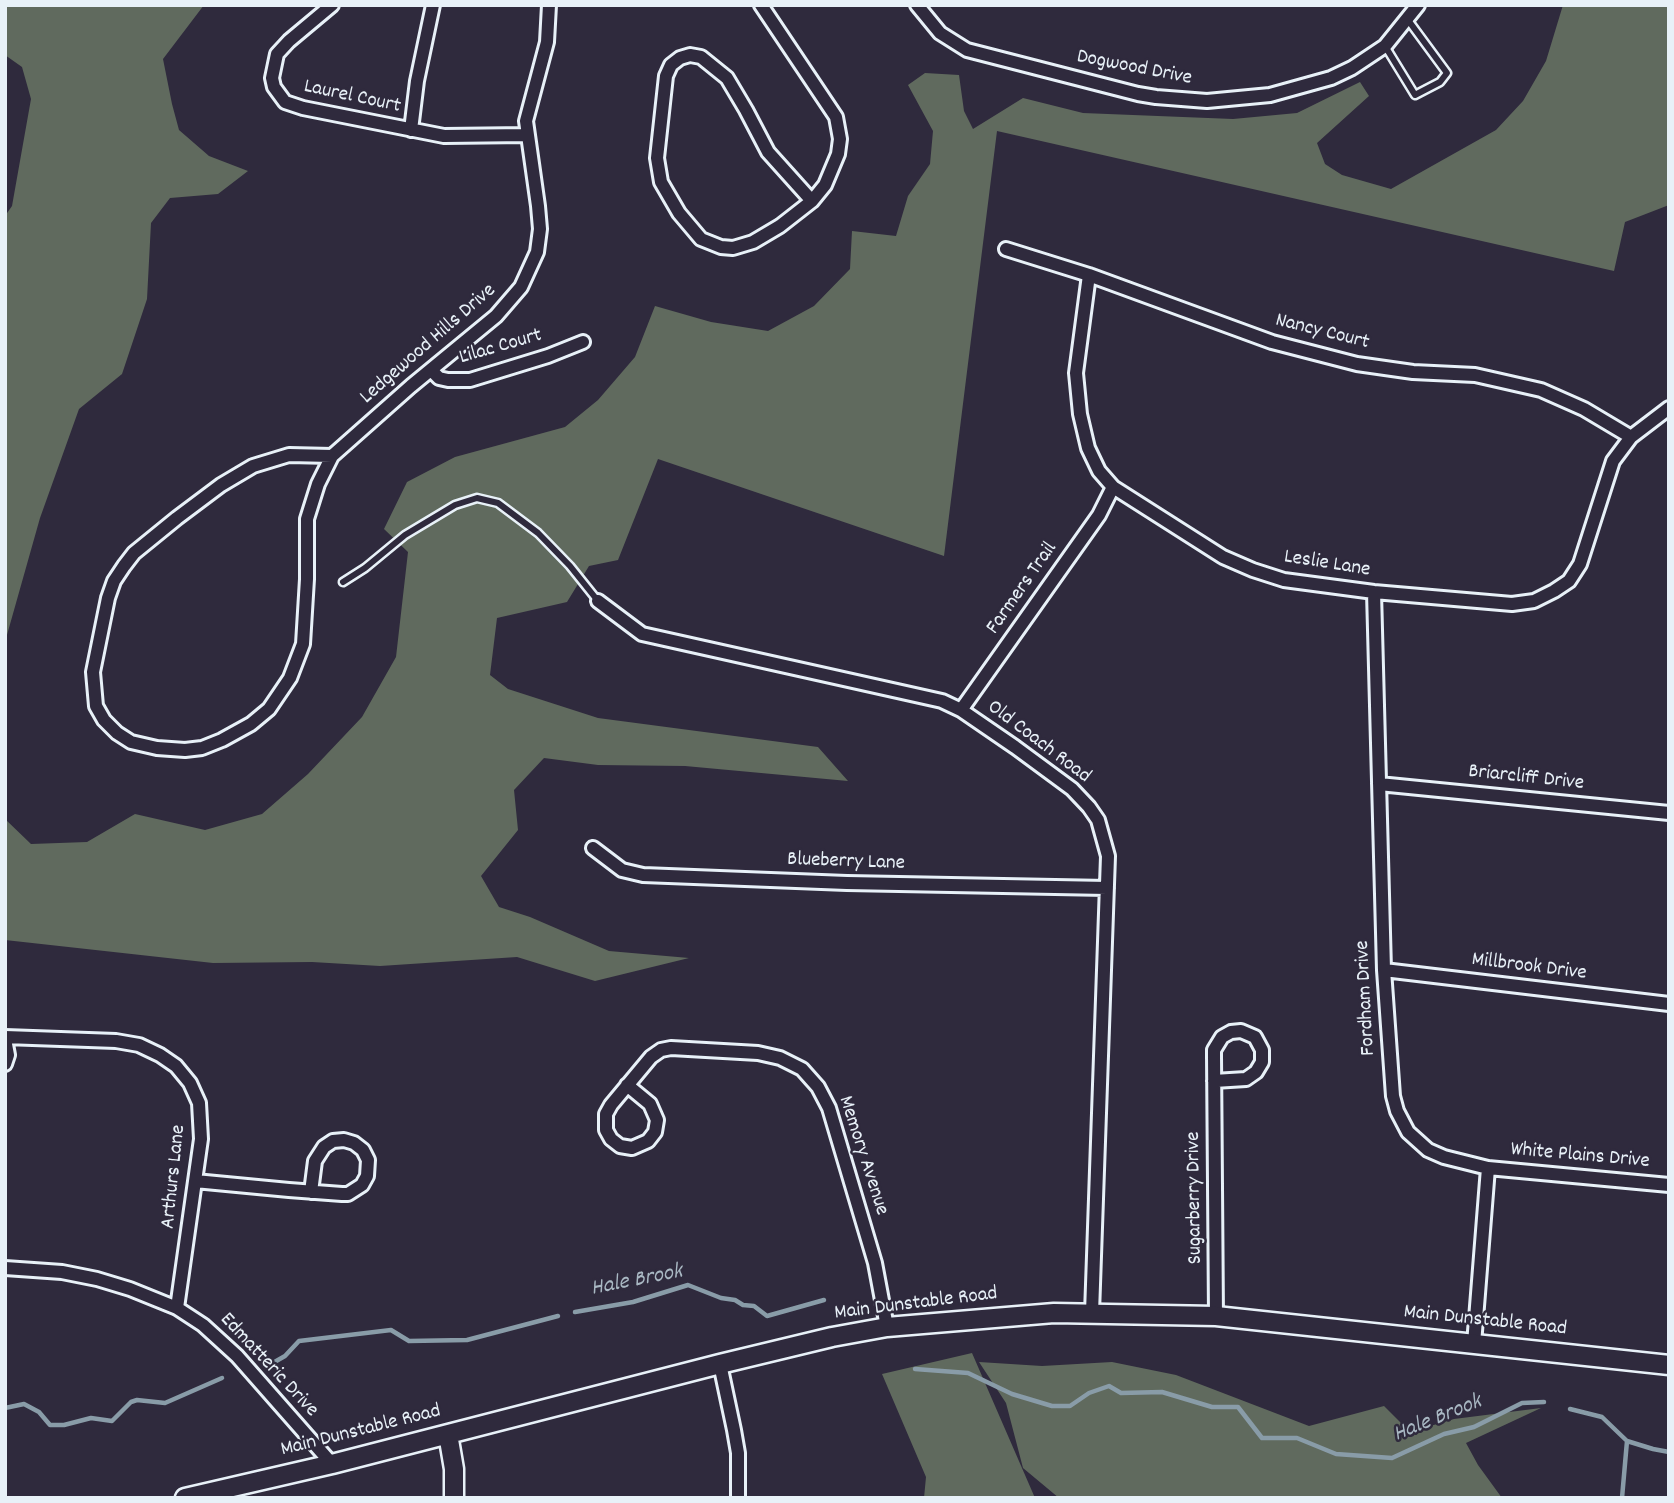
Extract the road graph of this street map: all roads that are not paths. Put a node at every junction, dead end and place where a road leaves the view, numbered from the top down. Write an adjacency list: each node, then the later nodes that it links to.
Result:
1 (332, 5): 9 (street, Laurel Court)
2 (433, 5): 9 (street, Laurel Court)
3 (550, 5): 10 (street, Ledgewood Hills Drive)
4 (761, 5): 11 (street)
5 (917, 5): 8 (street, Dogwood Drive)
6 (1418, 5): 7 (street, Dogwood Drive)
7 (1408, 20): 8 (street, Dogwood Drive); 8 (lane)
8 (1385, 46)
9 (411, 130): 10 (street, Laurel Court)
10 (527, 135): 15 (street, Ledgewood Hills Drive)
11 (812, 201): 11 (street)
12 (1006, 249): 13 (street, Nancy Court)
13 (1088, 275): 17 (street, Nancy Court); 19 (street, Leslie Lane)
14 (583, 342): 15 (street, Lilac Court)
15 (431, 370): 18 (street, Ledgewood Hills Drive)
16 (1669, 408): 17 (street, Leslie Lane)
17 (1630, 438): 21 (street, Leslie Lane)
18 (332, 456): 18 (street, Ledgewood Hills Drive)
19 (1113, 487): 21 (street, Leslie Lane); 23 (street, Farmers Trail)
20 (343, 582): 22 (lane)
21 (1374, 593): 24 (street, Fordham Drive)
22 (598, 601): 23 (street, Old Coach Road)
23 (961, 710): 27 (street, Old Coach Road)
24 (1379, 784): 25 (street, Briarcliff Drive); 28 (street, Fordham Drive)
25 (1669, 813)
26 (593, 848): 27 (street, Blueberry Lane)
27 (1107, 888): 40 (street, Old Coach Road)
28 (1384, 970): 29 (street, Millbrook Drive); 34 (street, Fordham Drive)
29 (1669, 1004)
30 (5, 1038): 31 (street, Arthurs Lane); 35 (street, Arthurs Lane)
31 (5, 1064)
32 (1214, 1081): 32 (street, Sugarberry Drive); 41 (street, Sugarberry Drive)
33 (628, 1085): 33 (street, Memory Avenue); 42 (street, Memory Avenue)
34 (1488, 1168): 36 (street, White Plains Drive); 43 (street)
35 (195, 1181): 37 (street); 39 (street, Arthurs Lane)
36 (1669, 1185)
37 (311, 1192): 37 (street)
38 (5, 1268): 39 (street, Edmatteric Drive)
39 (177, 1308): 47 (street, Edmatteric Drive)
40 (1092, 1313): 41 (main road, Main Dunstable Road); 42 (main road, Main Dunstable Road)
41 (1216, 1316): 43 (main road, Main Dunstable Road)
42 (887, 1327): 44 (main road, Main Dunstable Road)
43 (1474, 1344): 45 (main road, Main Dunstable Road)
44 (720, 1364): 46 (main road, Main Dunstable Road); 50 (street)
45 (1669, 1365)
46 (448, 1434): 47 (main road, Main Dunstable Road); 49 (main road)
47 (332, 1464): 48 (main road, Main Dunstable Road)
48 (185, 1498)
49 (454, 1498)
50 (738, 1498)

